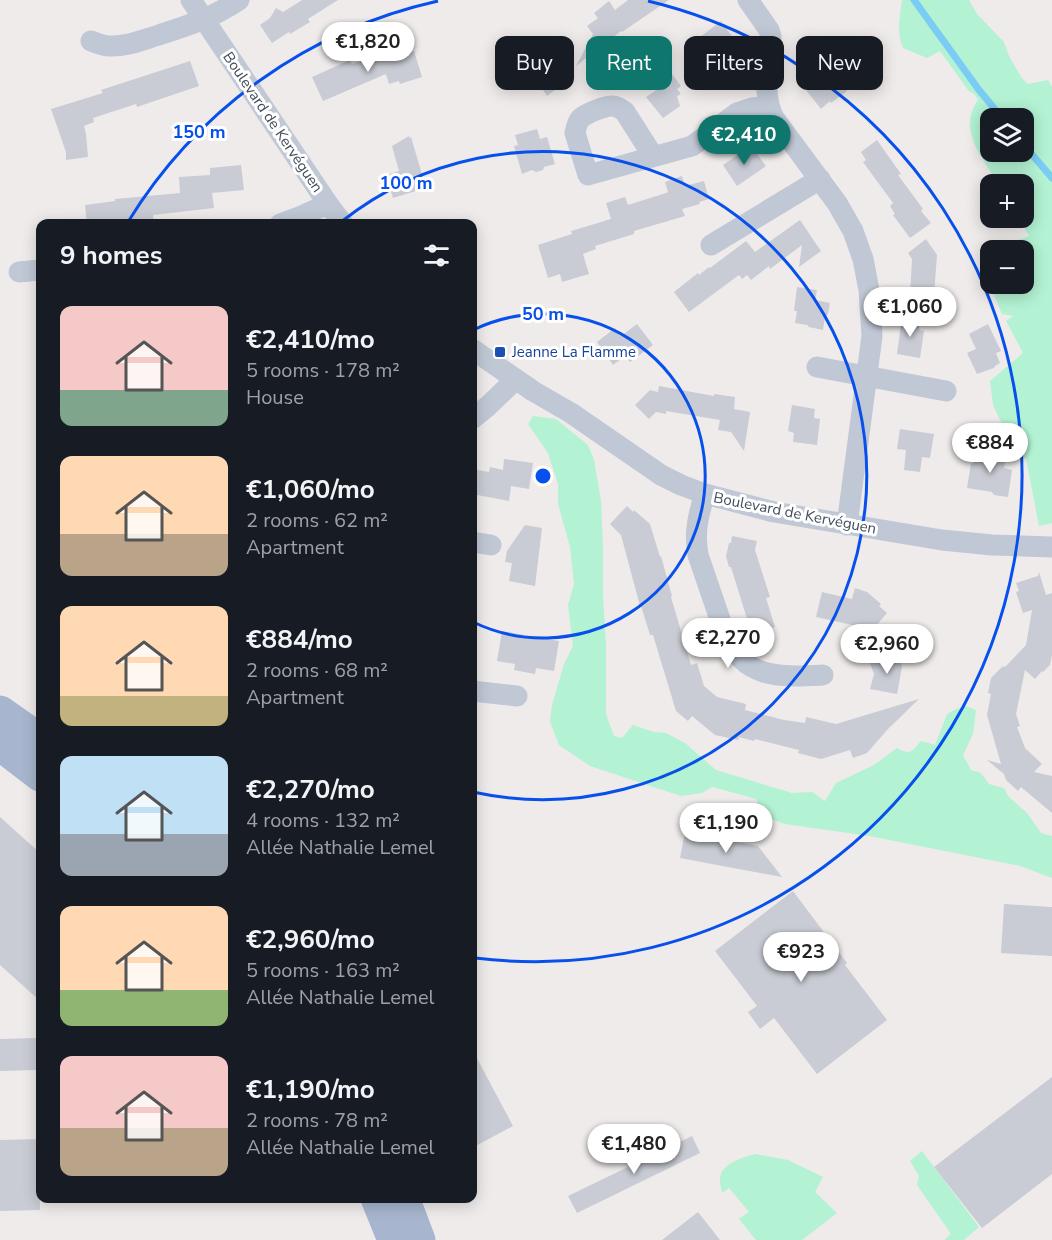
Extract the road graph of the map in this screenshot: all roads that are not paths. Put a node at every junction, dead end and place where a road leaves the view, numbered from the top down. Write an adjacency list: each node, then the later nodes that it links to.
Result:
1 (191, 0): 4 (street, Boulevard de Kervéguen)
2 (239, 0): 4 (street)
3 (748, 0): 6 (street)
4 (204, 20): 5 (street); 9 (street, Boulevard de Kervéguen)
5 (91, 41)
6 (768, 105): 7 (street); 8 (street)
7 (653, 156)
8 (819, 179): 12 (street); 17 (street)
9 (328, 204): 10 (street); 11 (street, Boulevard de Kervéguen)
10 (294, 219)
11 (339, 219)
12 (711, 245)
13 (36, 270): 14 (street)
14 (19, 272)
15 (477, 352): 18 (street, Boulevard de Kervéguen)
16 (817, 367): 17 (street)
17 (867, 377): 19 (street); 22 (street)
18 (516, 379): 20 (street); 21 (street, Boulevard de Kervéguen)
19 (946, 391)
20 (477, 415)
21 (705, 494): 22 (street, Boulevard de Kervéguen); 24 (street)
22 (847, 525): 23 (street, Boulevard de Kervéguen)
23 (1052, 547)
24 (823, 675)
25 (477, 692): 26 (street)
26 (517, 696)
27 (0, 712): 28 (main road)
28 (36, 737)
29 (0, 744): 30 (main road)
30 (36, 772)
31 (379, 1203): 33 (main road)
32 (405, 1203): 34 (main road)
33 (394, 1240)
34 (419, 1240)

